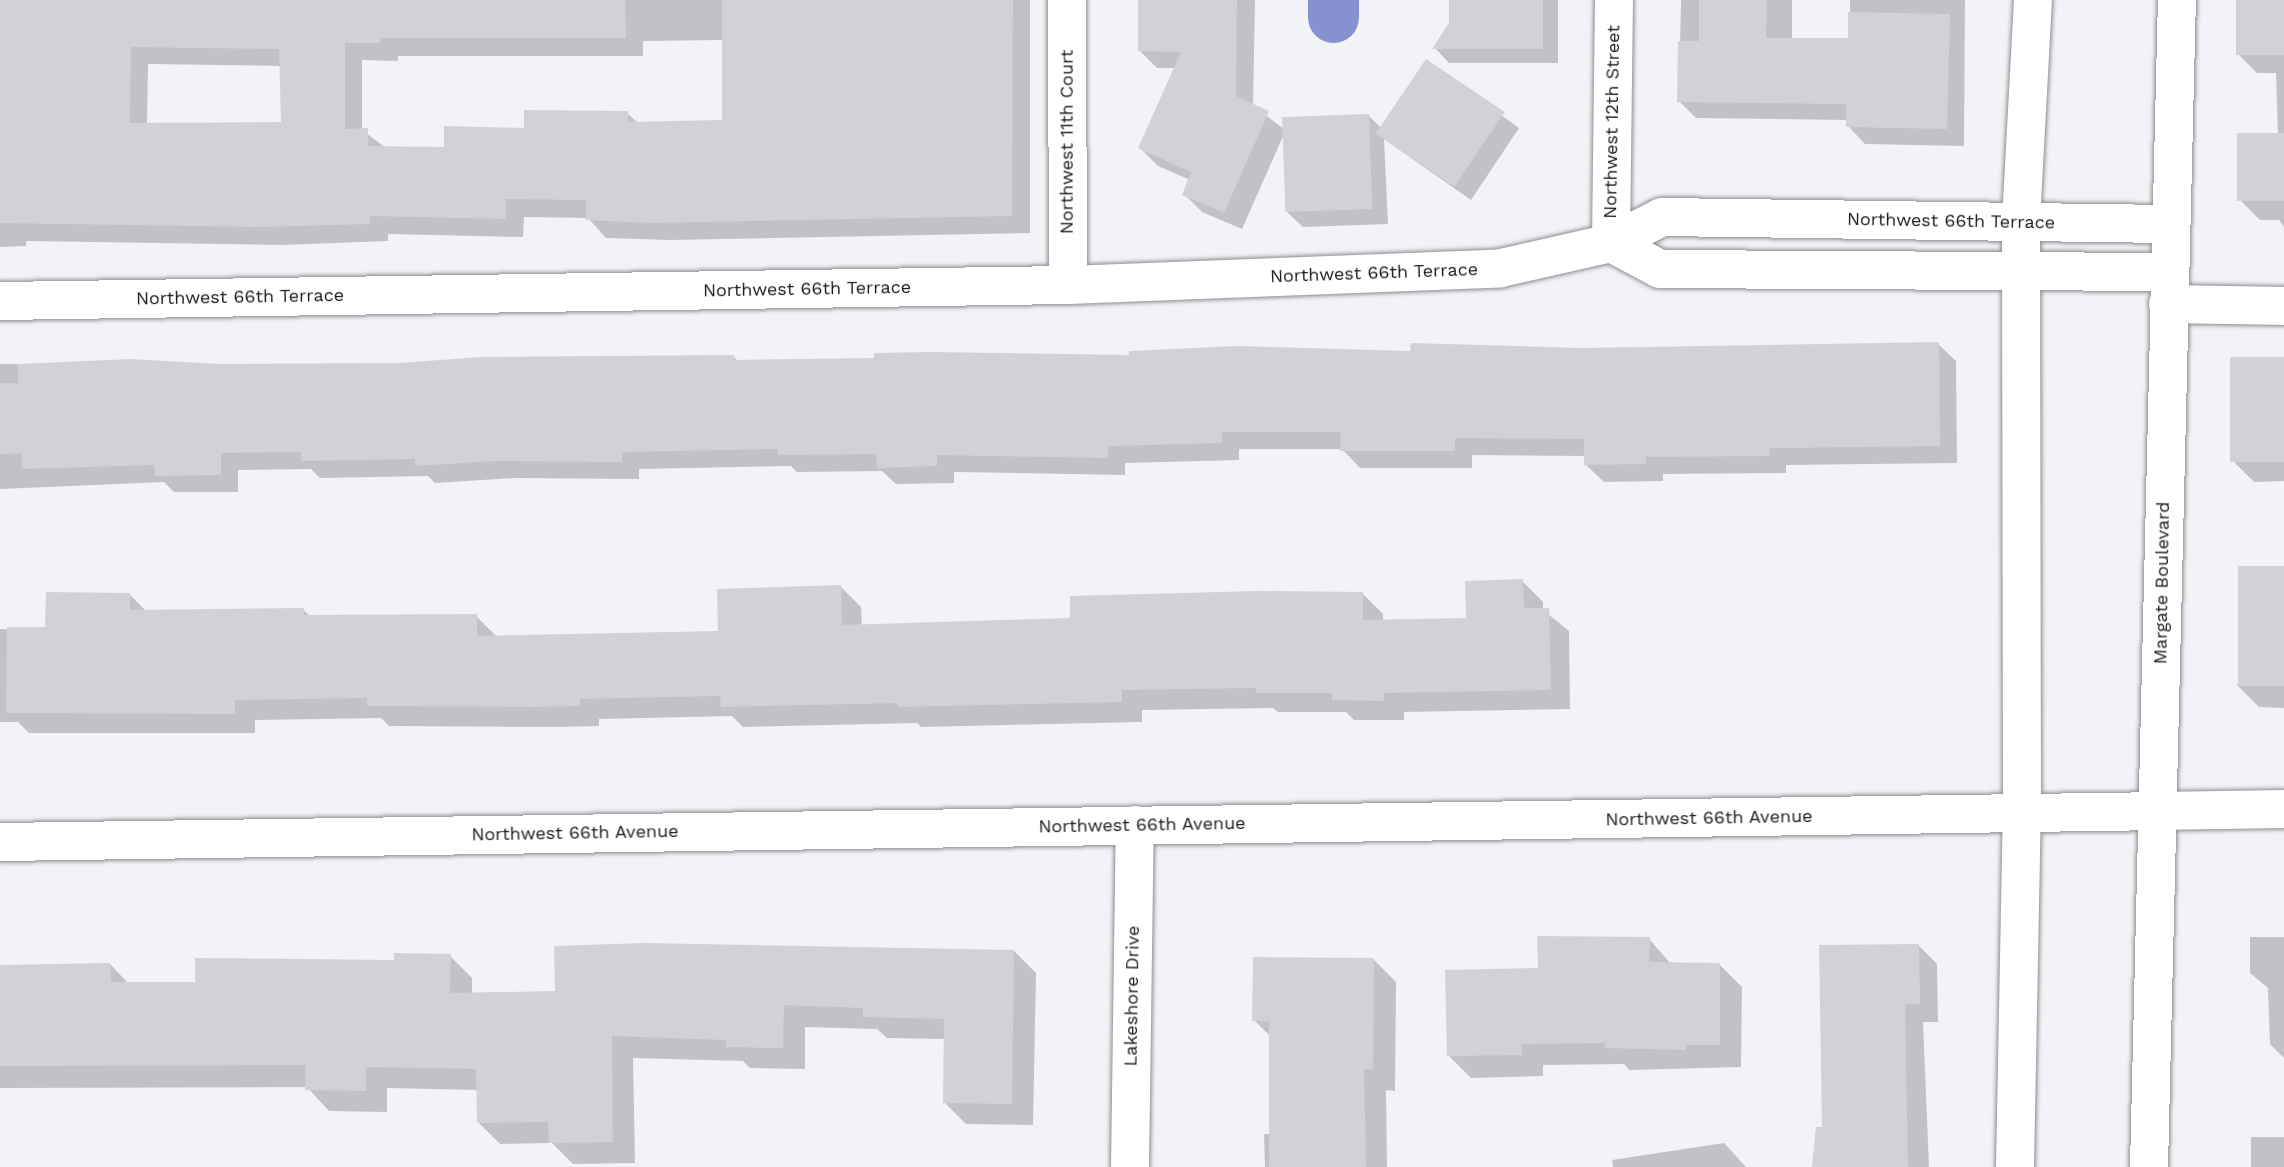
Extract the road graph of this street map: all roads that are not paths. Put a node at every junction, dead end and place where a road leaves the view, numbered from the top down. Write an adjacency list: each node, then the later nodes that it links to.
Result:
1 (1067, 0): 9 (street, Northwest 11th Court)
2 (1614, 0): 7 (street, Northwest 12th Street)
3 (2032, 0): 5 (street)
4 (2177, 0): 6 (street, Margate Boulevard)
5 (2021, 221): 6 (street, Northwest 66th Terrace); 7 (street, Northwest 66th Terrace); 8 (street)
6 (2171, 224): 10 (street, Margate Boulevard)
7 (1611, 243): 8 (street); 9 (street, Northwest 66th Terrace)
8 (2021, 269): 10 (street); 15 (street)
9 (1068, 285): 11 (street, Northwest 66th Terrace)
10 (2169, 288): 12 (street); 14 (street, Margate Boulevard)
11 (0, 301)
12 (2284, 306)
13 (2284, 809): 14 (street, Northwest 66th Avenue)
14 (2157, 811): 15 (street, Northwest 66th Avenue); 20 (street, Margate Boulevard)
15 (2022, 813): 16 (street, Northwest 66th Avenue); 19 (street)
16 (1135, 825): 17 (street, Northwest 66th Avenue); 18 (street, Lakeshore Drive)
17 (0, 842)
18 (1130, 1167)
19 (2015, 1167)
20 (2149, 1167)

